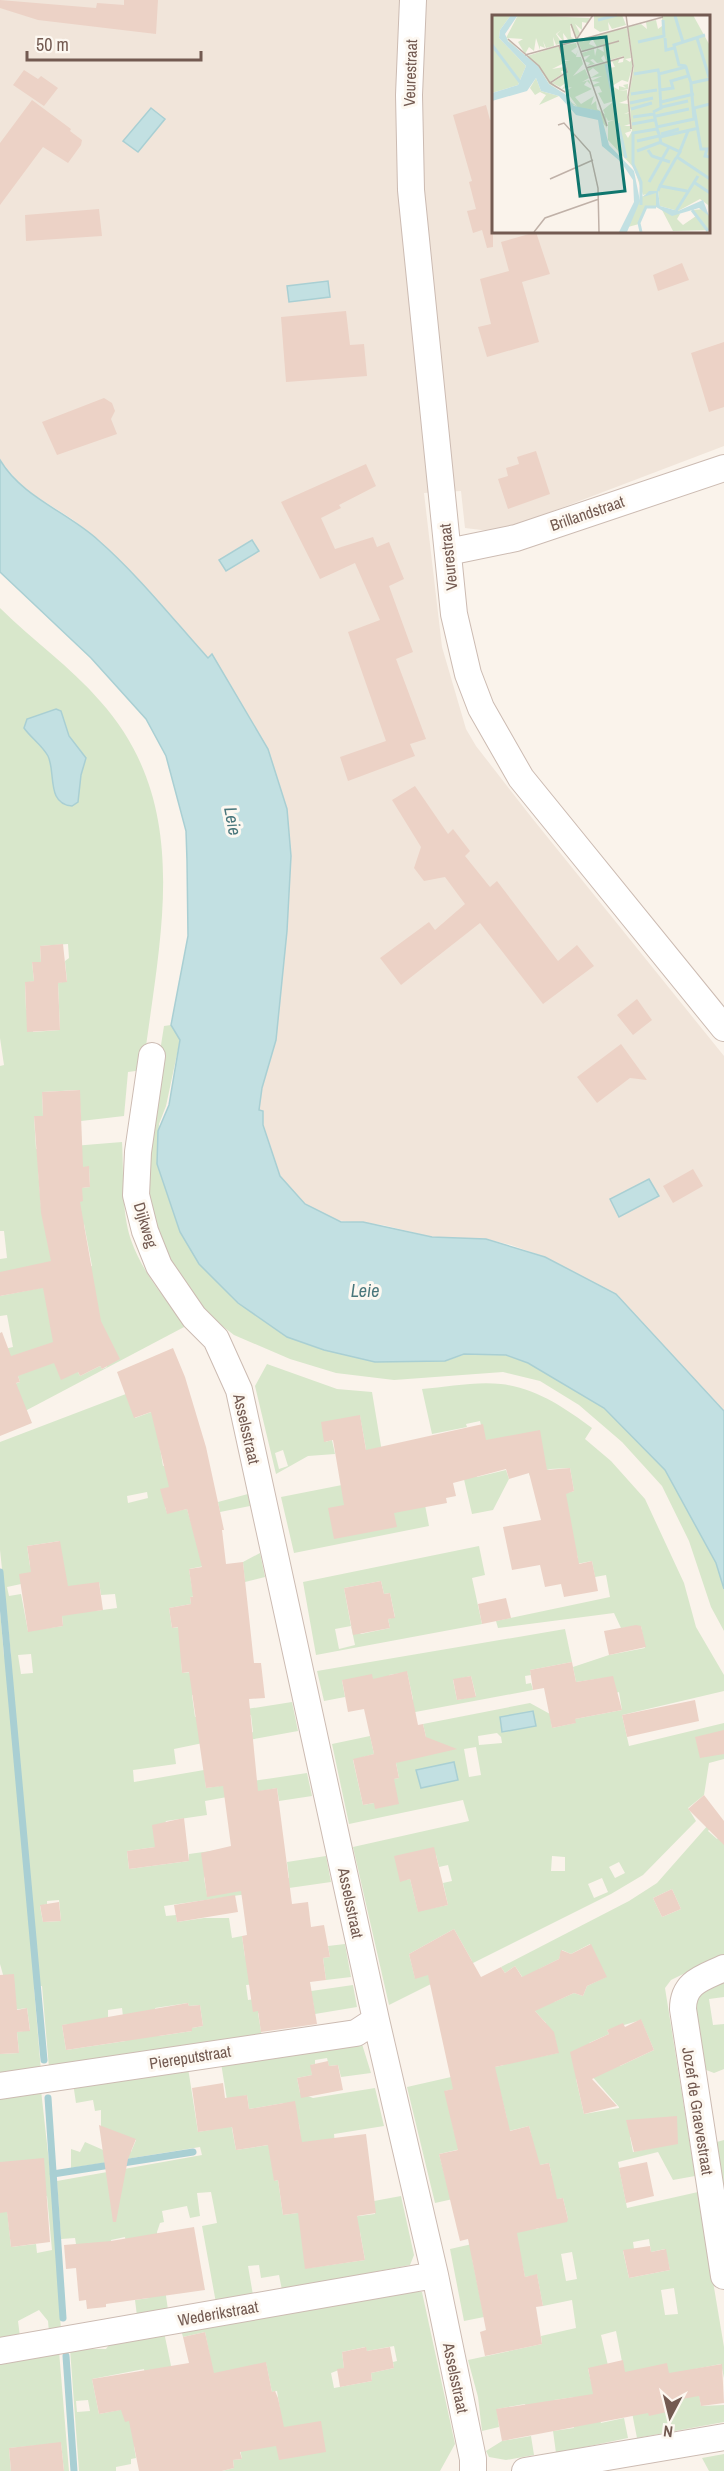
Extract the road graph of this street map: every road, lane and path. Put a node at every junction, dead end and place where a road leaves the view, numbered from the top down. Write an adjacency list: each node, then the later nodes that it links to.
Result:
1 (413, 0): 3 (street, Veurestraat)
2 (724, 468): 3 (street, Brillandstraat)
3 (448, 552): 4 (street, Veurestraat)
4 (724, 1028)
5 (152, 1056): 6 (street, Dijkweg)
6 (216, 1340): 8 (street, Asselsstraat)
7 (724, 1968): 11 (street, Jozef de Graevestraat)
8 (376, 2020): 9 (street, Piereputstraat); 10 (street, Asselsstraat)
9 (0, 2086)
10 (435, 2275): 12 (street, Wederikstraat); 14 (street, Asselsstraat)
11 (724, 2276)
12 (0, 2351)
13 (724, 2437): 15 (street)
14 (473, 2471)
15 (525, 2471)

